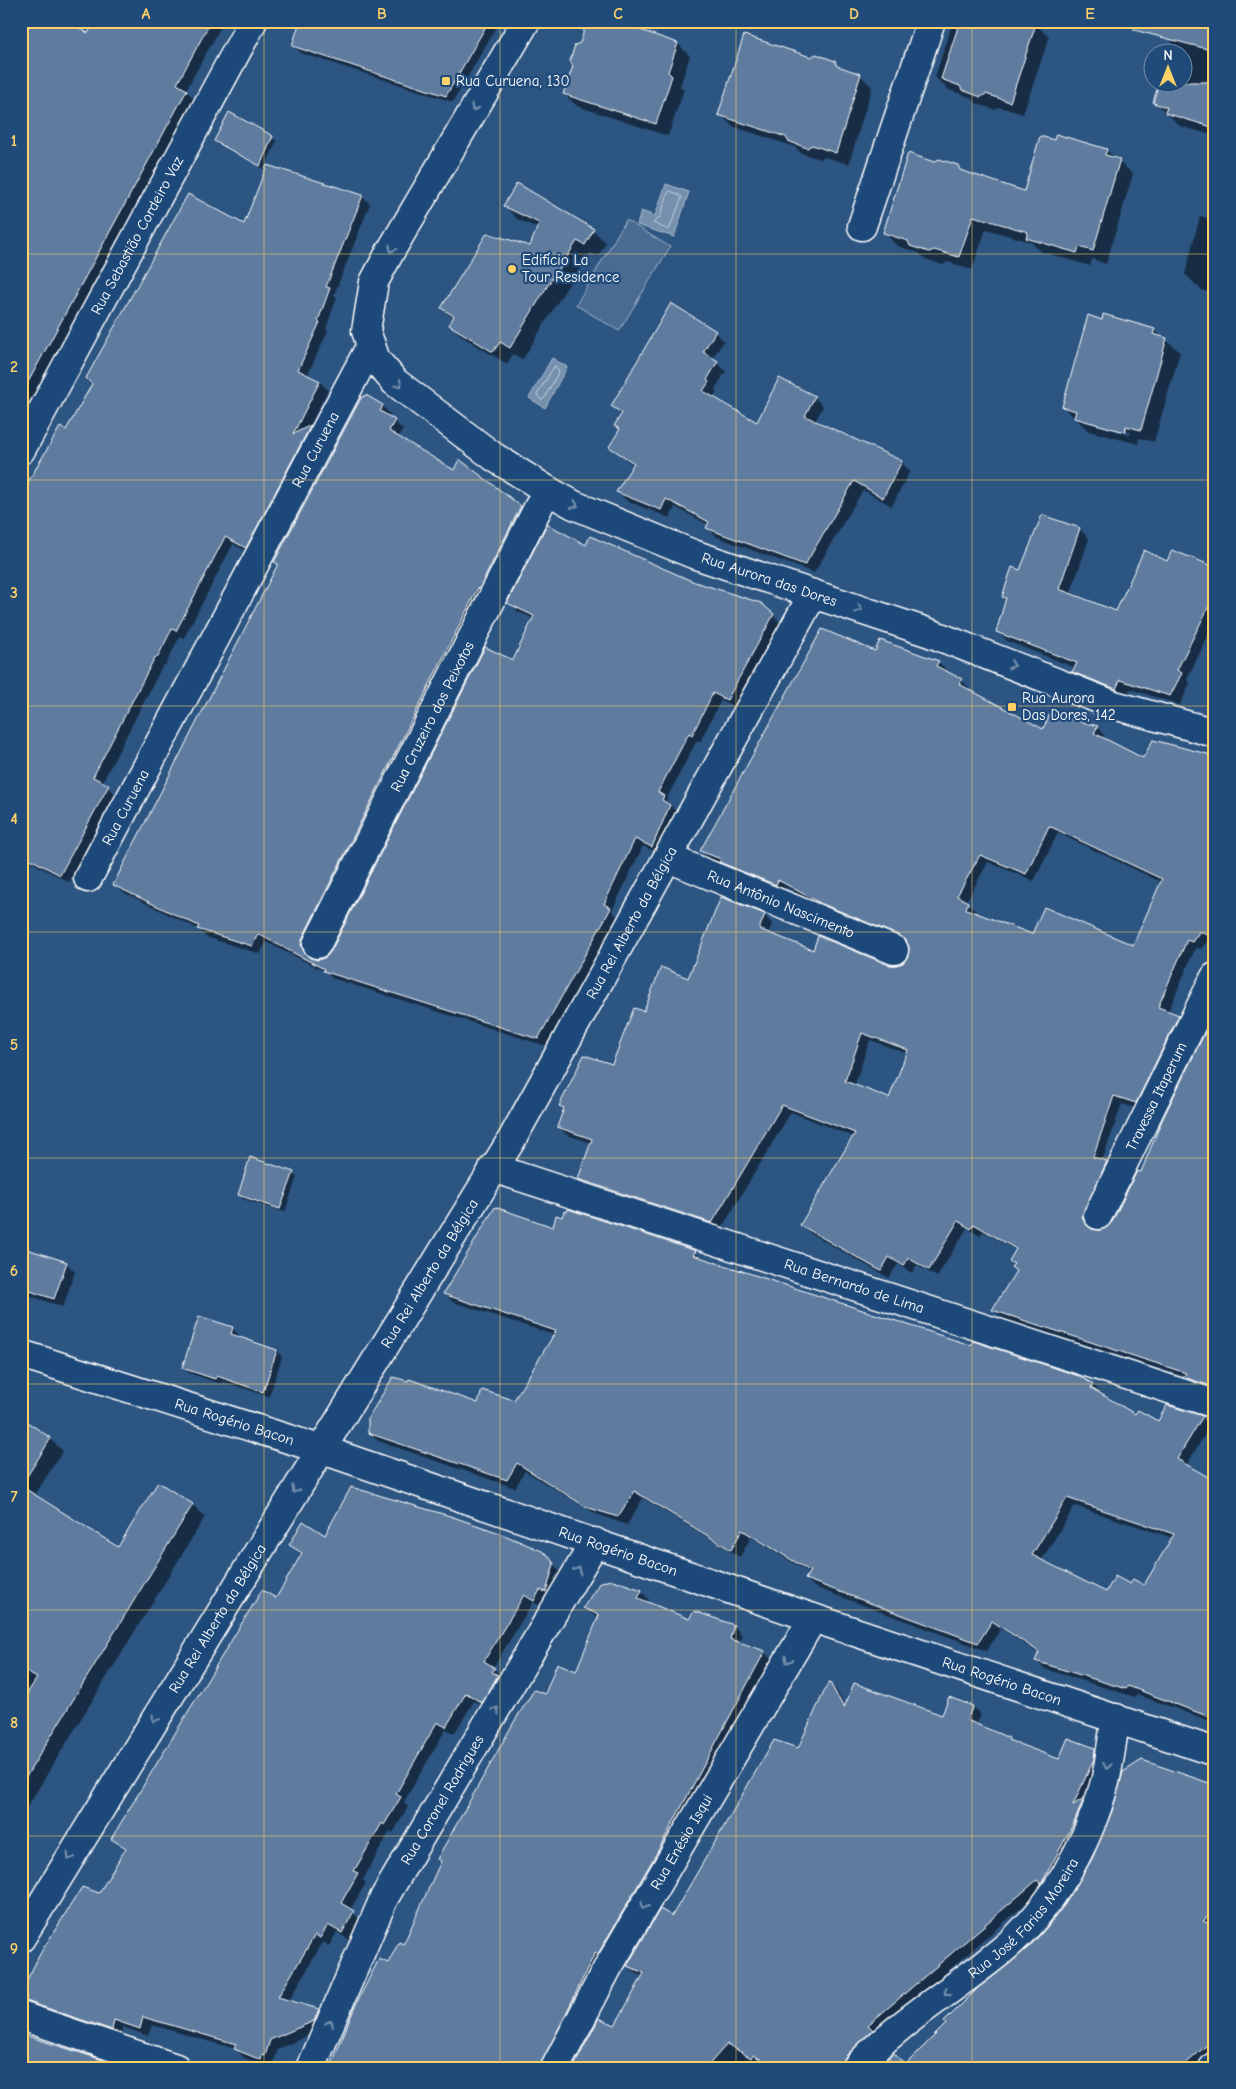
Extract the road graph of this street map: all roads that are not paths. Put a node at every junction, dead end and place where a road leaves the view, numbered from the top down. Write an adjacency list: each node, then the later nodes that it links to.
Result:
1 (253, 21): 6 (street, Rua Sebastião Cordeiro Vaz)
2 (526, 21): 5 (street, one-way to 5)
3 (931, 21): 4 (street)
4 (862, 226)
5 (371, 345): 7 (street, Rua Aurora das Dores, one-way to 7); 11 (street, Rua Curuena)
6 (21, 450)
7 (547, 490): 8 (street, Rua Aurora das Dores, one-way to 8); 12 (street, Rua Cruzeiro dos Peixotos)
8 (812, 594): 9 (street, Rua Aurora das Dores, one-way to 9); 10 (street, Rua Rei Alberto da Bélgica)
9 (1215, 733)
10 (668, 858): 13 (street, Rua Antônio Nascimento); 15 (street, Rua Rei Alberto da Bélgica)
11 (88, 878)
12 (317, 944)
13 (894, 950)
14 (1215, 977): 16 (street, Travessa Itaperum)
15 (493, 1168): 18 (street, Rua Bernardo de Lima); 19 (street, Rua Rei Alberto da Bélgica)
16 (1098, 1215)
17 (21, 1354): 19 (street, Rua Rogério Bacon)
18 (1215, 1404)
19 (320, 1449): 20 (street, Rua Rogério Bacon); 24 (street, Rua Rei Alberto da Bélgica, one-way to 24)
20 (595, 1542): 21 (street, Rua Rogério Bacon); 27 (street, Rua Coronel Rodrigues, one-way to 20)
21 (813, 1618): 22 (street, Rua Rogério Bacon); 28 (street, Rua Enésio Isqui, one-way to 28)
22 (1116, 1718): 23 (street, Rua Rogério Bacon); 29 (street, Rua José Farias Moreira, one-way to 29)
23 (1215, 1752)
24 (21, 1938)
25 (21, 2016): 26 (street)
26 (176, 2068)
27 (311, 2068)
28 (555, 2068)
29 (856, 2068)

